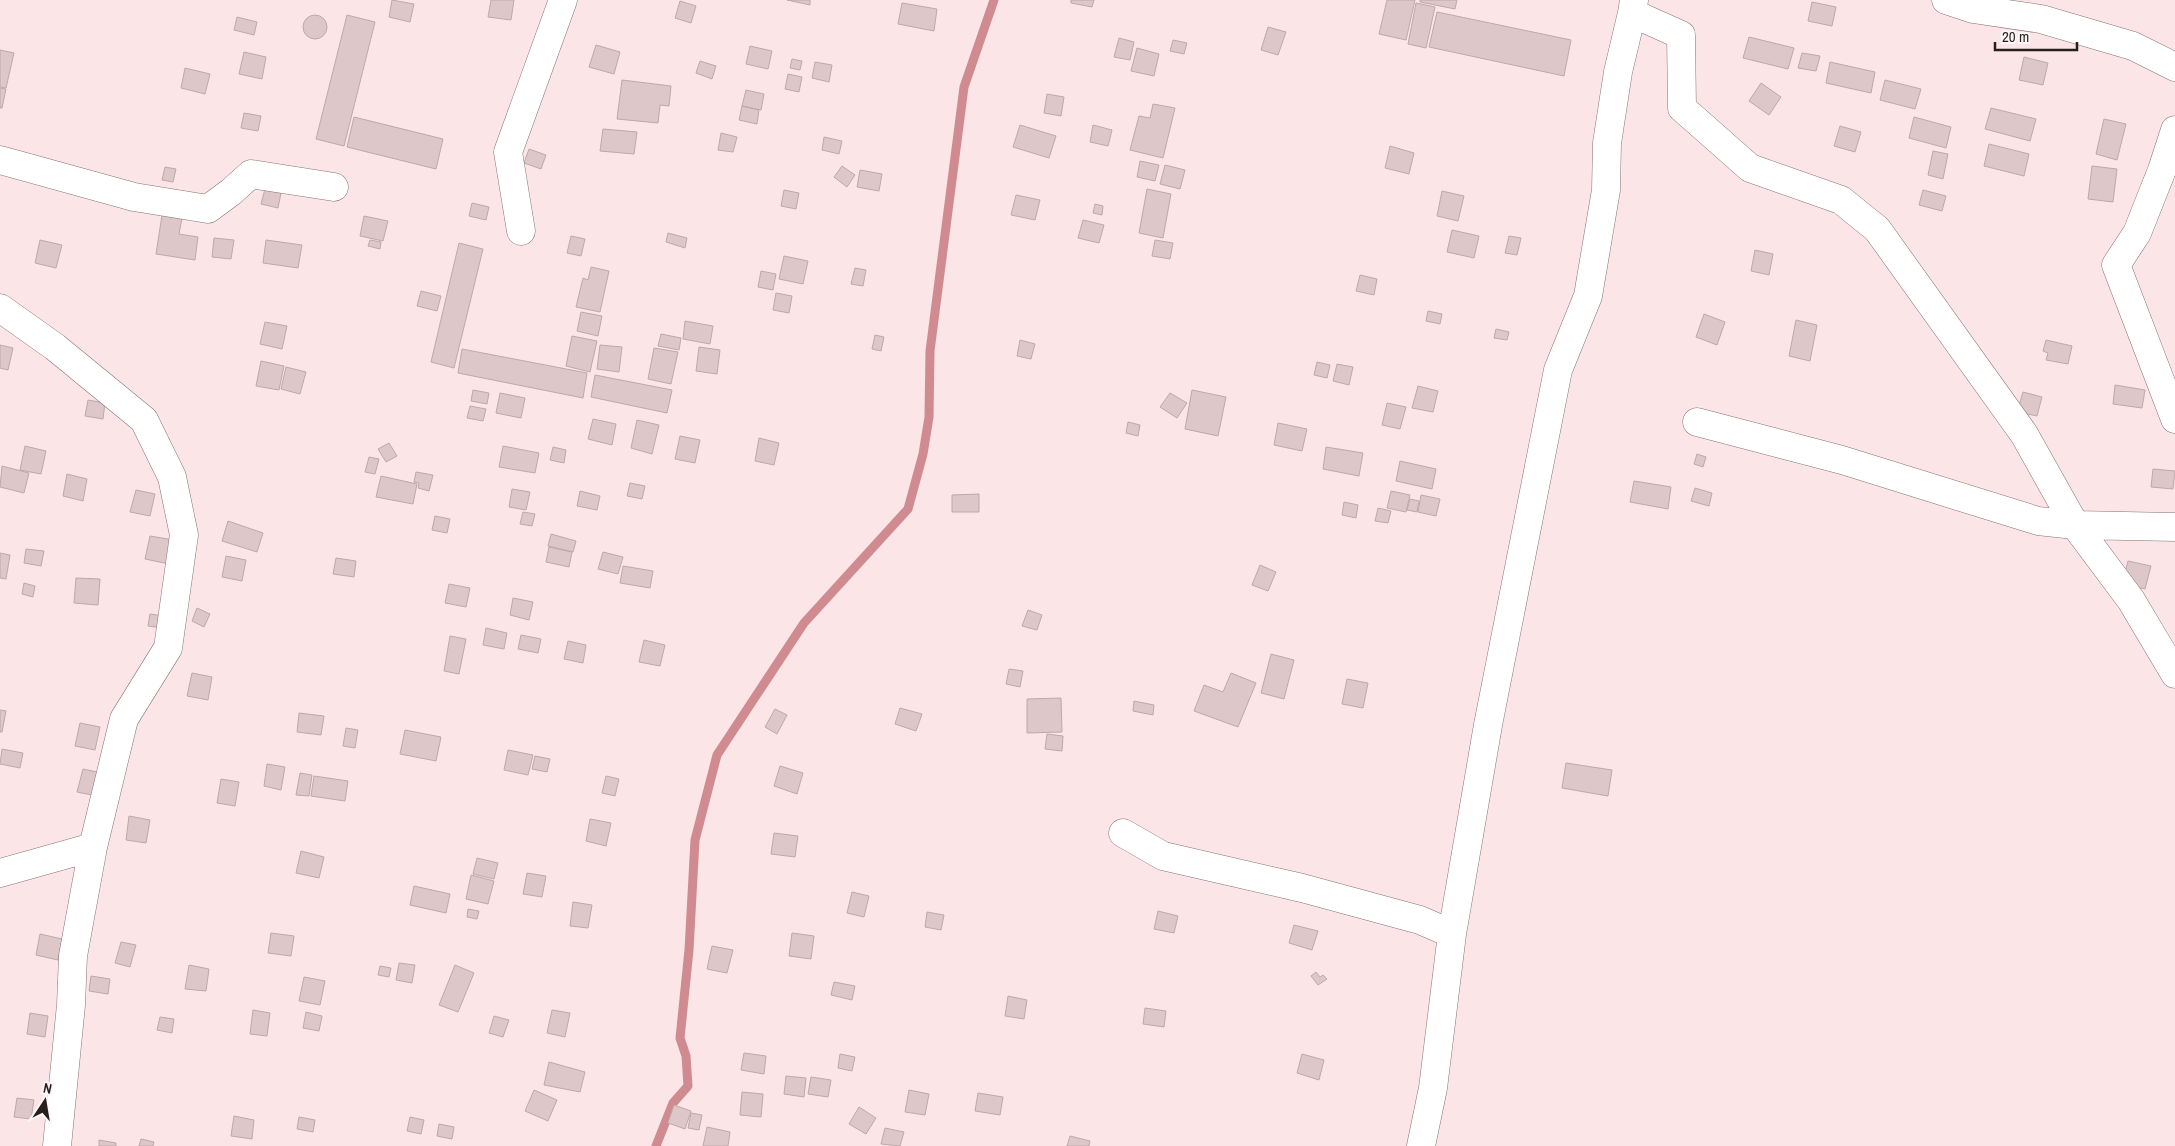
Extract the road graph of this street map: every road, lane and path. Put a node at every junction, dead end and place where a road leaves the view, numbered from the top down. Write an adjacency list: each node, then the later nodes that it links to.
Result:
1 (563, 0): 8 (street)
2 (1946, 0): 4 (street)
3 (1633, 6): 12 (street); 18 (street)
4 (2175, 67)
5 (2175, 130): 10 (street)
6 (0, 160): 7 (street)
7 (334, 187)
8 (521, 231)
9 (0, 308): 16 (street)
10 (2175, 419)
11 (1697, 422): 12 (street)
12 (2074, 525): 13 (street); 14 (street)
13 (2175, 527)
14 (2175, 674)
15 (1123, 833): 18 (street)
16 (93, 847): 17 (street); 19 (street)
17 (0, 873)
18 (1452, 934): 20 (street)
19 (57, 1146)
20 (1421, 1146)

